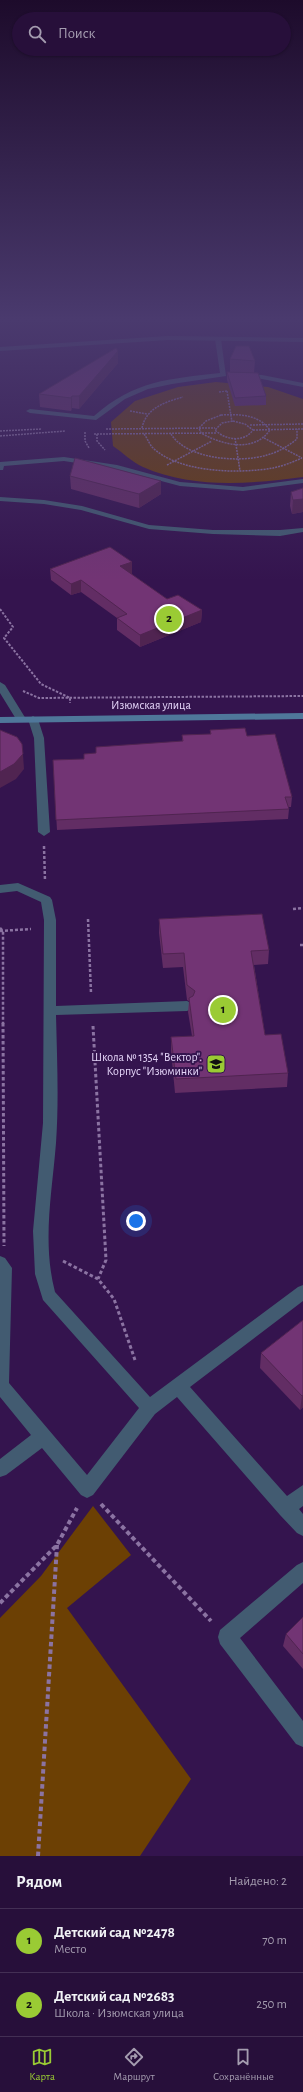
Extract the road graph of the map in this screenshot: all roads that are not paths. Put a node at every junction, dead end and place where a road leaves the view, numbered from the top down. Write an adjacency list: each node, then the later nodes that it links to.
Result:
1 (109, 408): 2 (street)
2 (30, 411)
3 (0, 468): 4 (street)
4 (303, 482)
5 (0, 499): 6 (street)
6 (303, 530)
7 (2, 688): 9 (street)
8 (303, 716): 10 (street, Изюмская улица)
9 (20, 719): 10 (street, Изюмская улица); 11 (street, Изюмская улица)
10 (33, 719): 12 (street)
11 (0, 720)
12 (44, 832)
13 (0, 889): 15 (street)
14 (188, 1006): 15 (street)
15 (49, 1011): 19 (street)
16 (2, 1266): 20 (street)
17 (303, 1292): 18 (street)
18 (178, 1386): 19 (street); 23 (street)
19 (148, 1408): 20 (street)
20 (44, 1436): 21 (street)
21 (0, 1468)
22 (303, 1494): 23 (street)
23 (286, 1509): 24 (street)
24 (303, 1527)
25 (303, 1571): 26 (street)
26 (303, 1738)

